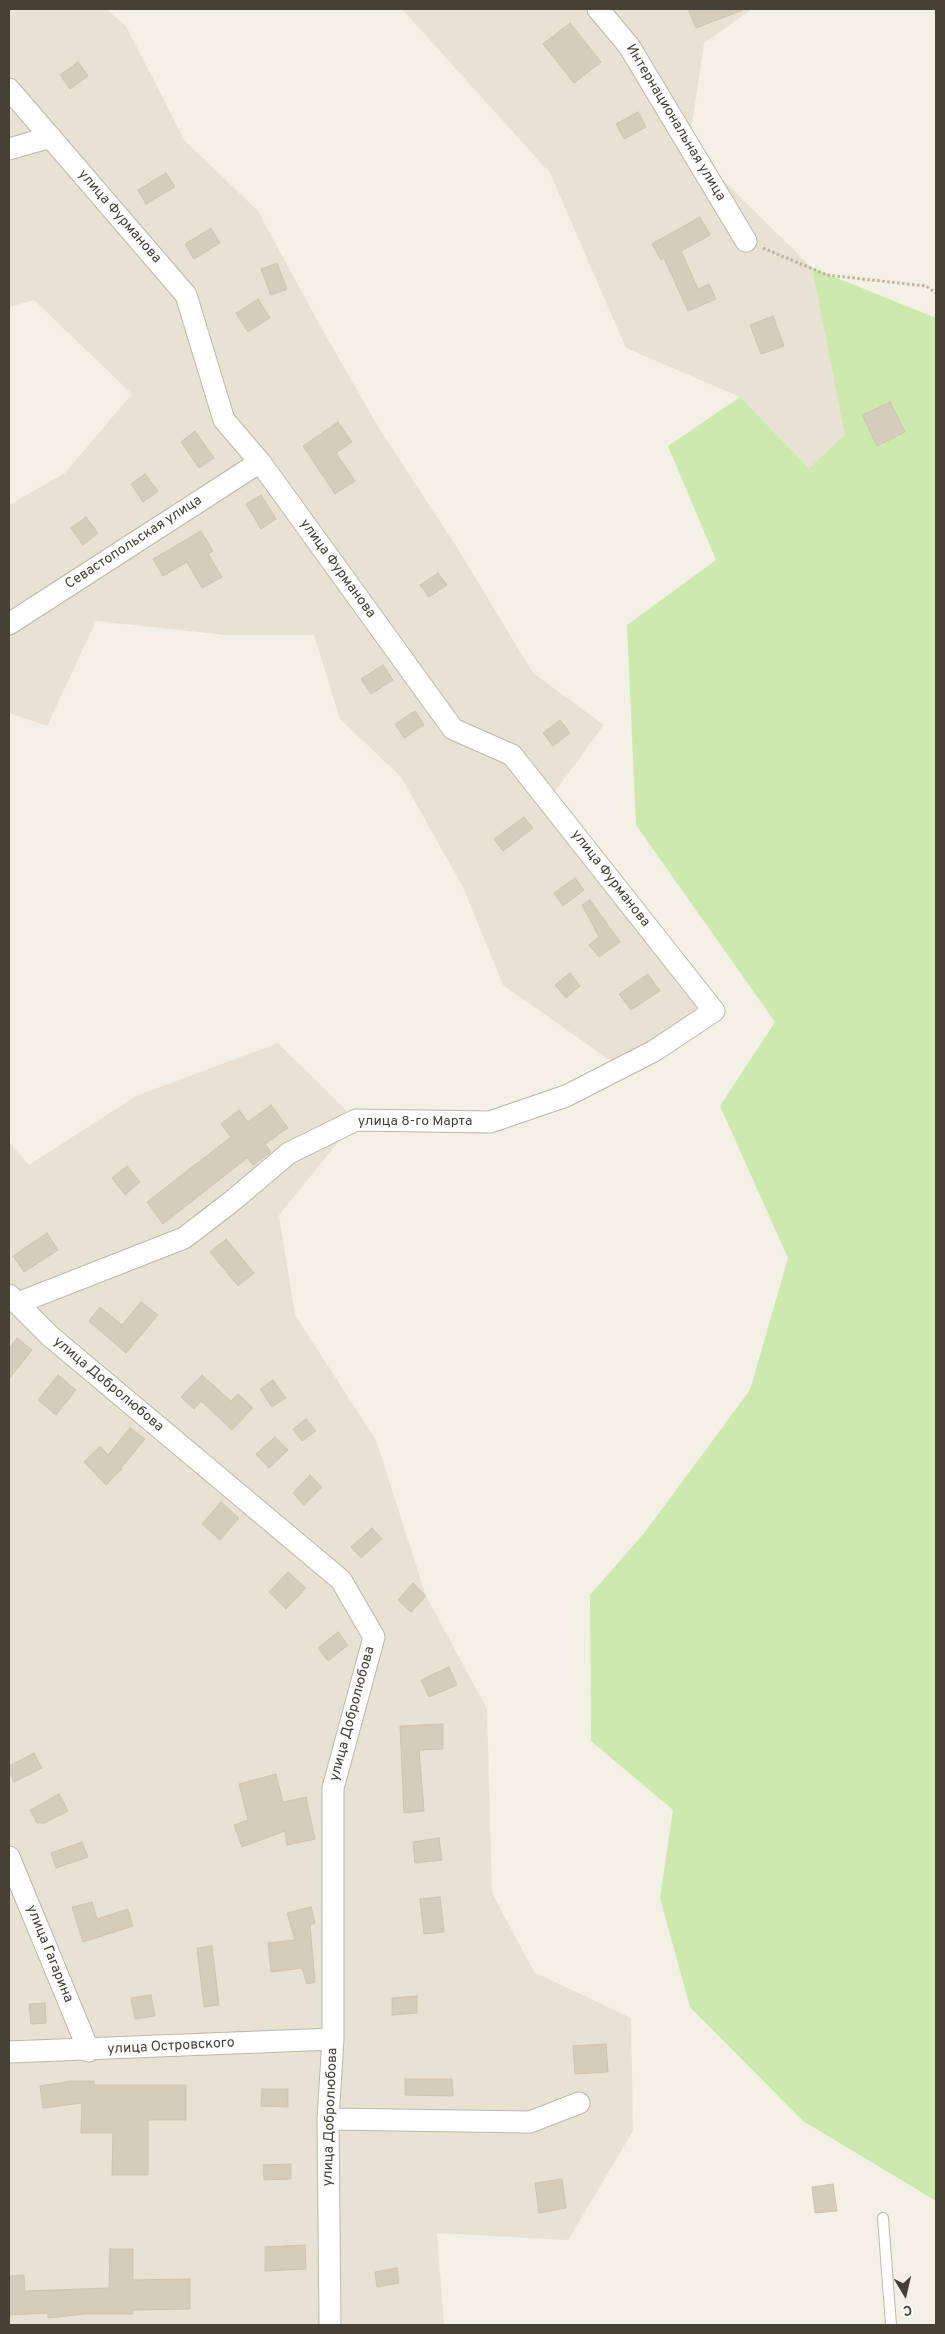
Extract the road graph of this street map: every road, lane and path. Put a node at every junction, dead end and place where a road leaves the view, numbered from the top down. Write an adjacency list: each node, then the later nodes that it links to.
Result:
1 (598, 9): 5 (street, Интернациональная улица)
2 (9, 89): 3 (street, улица Фурманова)
3 (51, 137): 4 (street); 7 (street, улица Фурманова)
4 (9, 150)
5 (746, 241): 6 (path)
6 (936, 293)
7 (260, 462): 8 (street, Севастопольская улица); 9 (street, улица Фурманова)
8 (9, 624)
9 (714, 1011): 10 (street, улица 8-го Марта)
10 (13, 1299): 12 (street, улица Добролюбова)
11 (9, 1857): 13 (street, улица Гагарина)
12 (333, 2039): 13 (street, улица Островского); 16 (street, улица Добролюбова)
13 (89, 2050): 14 (street, улица Островского)
14 (9, 2052)
15 (579, 2103): 16 (street)
16 (328, 2118): 18 (street, улица Добролюбова)
17 (883, 2218): 19 (lane)
18 (330, 2325)
19 (891, 2325)

